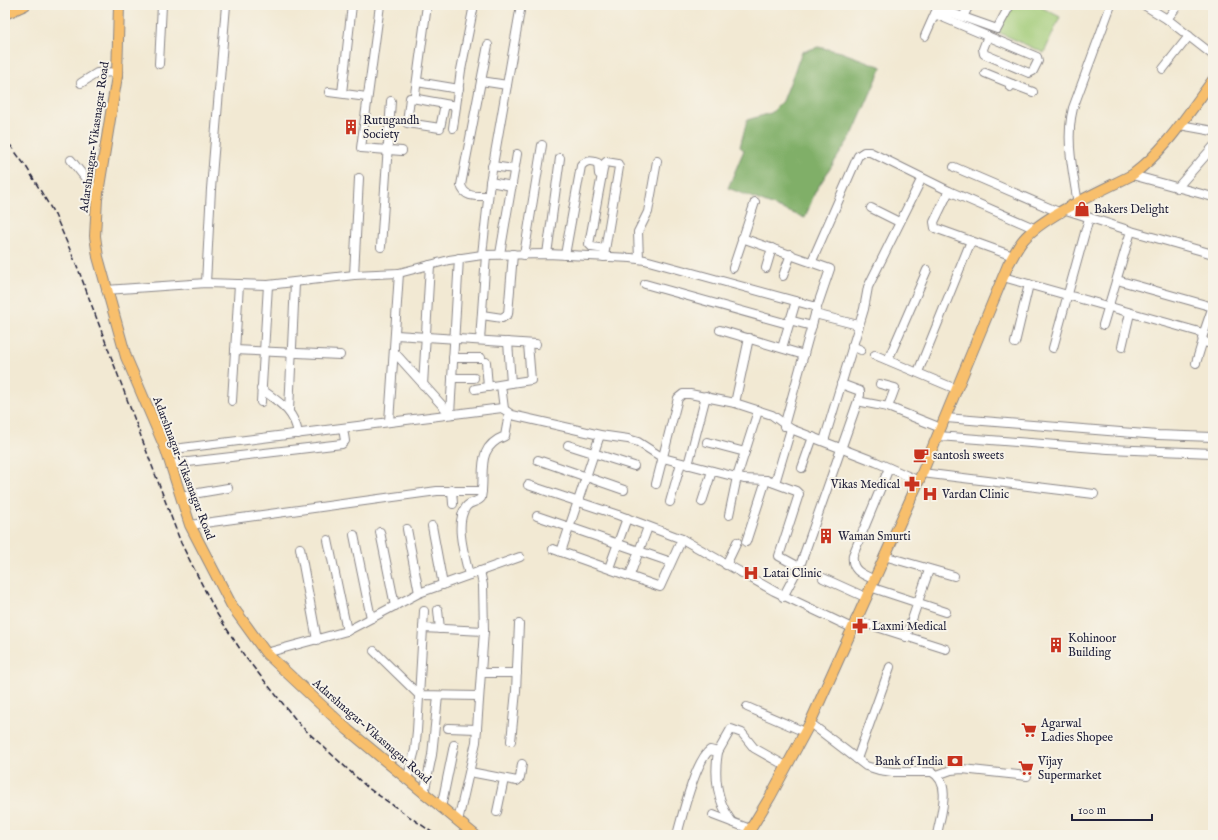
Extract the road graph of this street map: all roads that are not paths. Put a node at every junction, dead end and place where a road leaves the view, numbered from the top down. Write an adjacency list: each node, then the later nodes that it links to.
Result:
1 (25, 5): 16 (main road)
2 (120, 5): 26 (main road, Adarshnagar-Vikasnagar Road)
3 (162, 5): 24 (street)
4 (226, 5): 101 (street)
5 (352, 5): 36 (street)
6 (380, 5): 38 (street)
7 (427, 5): 30 (street)
8 (474, 5): 33 (street)
9 (521, 5): 32 (street)
10 (969, 5): 17 (street)
11 (1010, 5): 17 (street)
12 (1111, 5): 67 (street)
13 (1144, 5): 18 (street)
14 (1178, 5): 18 (street)
15 (937, 9): 17 (street); 19 (street); 20 (street)
16 (5, 14)
17 (963, 17)
18 (1167, 20): 21 (street)
19 (925, 36)
20 (988, 36): 20 (street)
21 (1189, 36): 23 (street); 25 (street)
22 (488, 45): 29 (street)
23 (1213, 55)
24 (159, 64)
25 (1163, 69)
26 (117, 72): 31 (street); 63 (main road, Adarshnagar-Vikasnagar Road)
27 (985, 73): 35 (street)
28 (1213, 80): 42 (main road)
29 (481, 81): 32 (street); 65 (street)
30 (416, 82): 33 (street); 37 (street)
31 (81, 83)
32 (506, 84): 53 (street)
33 (459, 89): 41 (street)
34 (329, 92): 36 (street)
35 (1034, 92)
36 (342, 93): 38 (street)
37 (415, 94)
38 (367, 97): 47 (street)
39 (391, 101): 47 (street)
40 (445, 104): 40 (street); 41 (street)
41 (456, 106): 43 (street)
42 (1180, 125): 44 (street); 56 (main road)
43 (453, 128)
44 (1213, 130)
45 (542, 145): 85 (street)
46 (1213, 147): 61 (street)
47 (388, 150): 48 (street); 76 (street)
48 (402, 151)
49 (517, 154): 55 (street)
50 (560, 158): 81 (street)
51 (71, 160): 63 (street)
52 (657, 161): 90 (street)
53 (492, 166): 55 (street); 59 (street)
54 (954, 168): 69 (street)
55 (514, 170): 60 (street)
56 (1132, 175): 61 (street); 67 (main road)
57 (358, 178): 97 (street)
58 (922, 178): 62 (street); 71 (street); 91 (street)
59 (490, 182): 60 (street); 65 (street)
60 (512, 186): 79 (street)
61 (1177, 188): 64 (street)
62 (949, 191): 72 (street); 75 (street)
63 (98, 194): 107 (main road, Adarshnagar-Vikasnagar Road)
64 (1212, 194)
65 (488, 196): 84 (street)
66 (755, 202): 74 (street)
67 (1078, 204): 69 (main road)
68 (871, 208): 71 (street)
69 (1064, 211): 70 (street); 72 (main road)
70 (1090, 218): 73 (street); 108 (street)
71 (899, 222): 116 (street)
72 (1036, 229): 88 (main road)
73 (1131, 231): 83 (street); 100 (street)
74 (742, 238): 77 (street); 93 (street)
75 (971, 241): 88 (street); 144 (street)
76 (381, 247)
77 (772, 248): 82 (street); 94 (street)
78 (604, 253): 78 (street); 87 (street); 90 (street)
79 (500, 254): 80 (street); 84 (street)
80 (513, 254): 85 (street); 114 (street)
81 (547, 254): 85 (street); 86 (street)
82 (791, 254): 91 (street); 98 (street)
83 (1213, 254)
84 (484, 255): 89 (street); 114 (street)
85 (524, 255)
86 (565, 256): 87 (street); 87 (street)
87 (582, 256)
88 (1013, 256): 99 (main road)
89 (459, 258): 92 (street); 123 (street)
90 (640, 259): 109 (street)
91 (812, 261): 111 (street)
92 (430, 265): 96 (street); 121 (street)
93 (733, 268)
94 (766, 268)
95 (927, 270): 142 (street)
96 (399, 273): 97 (street); 120 (street)
97 (354, 275): 102 (street)
98 (783, 276)
99 (1003, 277): 105 (street); 155 (main road)
100 (1117, 280): 110 (street); 112 (street)
101 (206, 283): 103 (street); 107 (street)
102 (295, 283): 106 (street); 136 (street)
103 (239, 284): 106 (street); 133 (street)
104 (645, 284): 115 (street)
105 (1029, 284): 108 (street); 127 (street)
106 (268, 286): 135 (street)
107 (106, 290): 181 (main road, Adarshnagar-Vikasnagar Road)
108 (1067, 294): 110 (street); 132 (street)
109 (796, 301): 111 (street); 115 (street)
110 (1108, 306): 113 (street); 117 (street)
111 (816, 310): 116 (street); 118 (street)
112 (1212, 310): 122 (street)
113 (1130, 313): 122 (street); 130 (street)
114 (482, 316): 125 (street)
115 (788, 322): 118 (street); 131 (street)
116 (858, 325): 129 (street)
117 (1103, 325)
118 (812, 326): 139 (street)
119 (720, 330): 124 (street)
120 (396, 335): 121 (street); 137 (street)
121 (427, 336): 123 (street); 150 (street)
122 (1203, 336): 128 (street); 143 (street)
123 (454, 338): 125 (street); 141 (street)
124 (749, 338): 131 (street); 160 (street)
125 (480, 340): 126 (street)
126 (508, 342): 147 (street); 147 (street)
127 (1015, 343)
128 (1213, 344)
129 (852, 346): 134 (street); 148 (street)
130 (1122, 347)
131 (782, 348): 139 (street)
132 (1053, 348)
133 (235, 350): 135 (street); 157 (street)
134 (861, 350)
135 (263, 351): 136 (street); 153 (street)
136 (291, 352): 138 (street); 162 (street)
137 (395, 353): 150 (street); 167 (street)
138 (340, 355)
139 (804, 355): 168 (street)
140 (875, 355): 142 (street)
141 (453, 358): 145 (street); 152 (street)
142 (888, 360): 144 (street)
143 (1196, 363)
144 (918, 372): 155 (street)
145 (452, 378): 146 (street); 165 (street)
146 (474, 378)
147 (511, 383): 151 (street)
148 (841, 384): 176 (street); 180 (street)
149 (880, 384): 161 (street)
150 (423, 385): 165 (street)
151 (501, 385): 152 (street); 163 (street)
152 (488, 387): 154 (street)
153 (261, 389): 158 (street); 162 (street)
154 (475, 389)
155 (956, 389): 166 (main road)
156 (706, 396): 160 (street); 185 (street); 188 (street)
157 (232, 401)
158 (261, 402)
159 (862, 402): 161 (street)
160 (735, 403): 164 (street)
161 (888, 407): 171 (street)
162 (289, 410): 172 (street)
163 (506, 411): 165 (street); 173 (street); 203 (street)
164 (758, 411): 168 (street); 183 (street)
165 (450, 414): 167 (street)
166 (946, 418): 171 (main road); 175 (street)
167 (389, 422): 169 (street)
168 (788, 427): 174 (street); 197 (street)
169 (343, 428): 170 (street); 179 (street)
170 (325, 431): 172 (street); 179 (street)
171 (939, 432): 184 (street); 195 (main road)
172 (298, 434): 181 (street)
173 (600, 435): 182 (street); 185 (street)
174 (813, 437): 176 (street); 190 (street)
175 (1213, 437)
176 (824, 441): 180 (street)
177 (707, 442): 183 (street)
178 (568, 445): 182 (street)
179 (327, 446): 187 (street)
180 (841, 448): 191 (street); 231 (street)
181 (166, 450): 187 (main road, Adarshnagar-Vikasnagar Road)
182 (594, 452): 189 (street); 193 (street)
183 (745, 452): 194 (street)
184 (1213, 453)
185 (663, 458): 188 (street); 198 (street)
186 (538, 460): 193 (street)
187 (171, 464): 205 (main road, Adarshnagar-Vikasnagar Road)
188 (685, 464): 192 (street); 207 (street)
189 (634, 466)
190 (802, 468)
191 (889, 468): 195 (street); 239 (street)
192 (712, 471): 194 (street); 208 (street)
193 (586, 477): 202 (street); 206 (street)
194 (737, 477): 196 (street); 210 (street)
195 (920, 477): 204 (street); 227 (main road)
196 (766, 480): 197 (street); 223 (street)
197 (775, 483): 231 (street)
198 (656, 484)
199 (528, 485): 206 (street)
200 (228, 488): 205 (street)
201 (452, 490): 203 (street); 209 (street); 213 (street)
202 (624, 490)
203 (482, 491): 234 (street)
204 (1094, 494)
205 (180, 496): 213 (main road, Adarshnagar-Vikasnagar Road)
206 (578, 502): 212 (street); 215 (street)
207 (670, 502)
208 (702, 502)
209 (453, 504)
210 (729, 515)
211 (537, 516): 215 (street)
212 (627, 518): 216 (street); 224 (street)
213 (190, 525): 260 (main road, Adarshnagar-Vikasnagar Road)
214 (432, 526): 240 (street)
215 (569, 526): 224 (street); 232 (street)
216 (648, 527): 220 (street); 226 (street)
217 (408, 528): 241 (street)
218 (380, 532): 245 (street)
219 (354, 535): 249 (street)
220 (682, 539): 229 (street); 230 (street)
221 (328, 540): 254 (street)
222 (737, 542): 230 (street)
223 (746, 542)
224 (618, 544): 226 (street); 232 (street)
225 (300, 548): 257 (street)
226 (639, 550): 229 (street); 235 (street)
227 (884, 556): 233 (street); 239 (main road)
228 (520, 557): 237 (street)
229 (671, 562): 235 (street)
230 (726, 565): 242 (street)
231 (799, 567): 242 (street)
232 (609, 568): 235 (street)
233 (929, 570): 236 (street); 244 (street)
234 (469, 575): 237 (street); 240 (street)
235 (630, 575)
236 (954, 576)
237 (482, 578): 255 (street)
238 (823, 578): 243 (street)
239 (872, 583): 243 (main road); 244 (street)
240 (443, 584): 241 (street)
241 (419, 593): 245 (street)
242 (784, 596): 251 (street)
243 (865, 597): 251 (main road)
244 (917, 603): 248 (street); 256 (street)
245 (395, 606): 249 (street)
246 (438, 610): 253 (street)
247 (424, 611): 252 (street)
248 (946, 612)
249 (371, 618): 254 (street)
250 (519, 624): 263 (street)
251 (854, 624): 256 (street); 269 (main road)
252 (423, 628): 253 (street); 264 (street)
253 (440, 629): 255 (street)
254 (347, 631): 257 (street)
255 (484, 631): 262 (street)
256 (906, 637): 258 (street)
257 (318, 640): 260 (street)
258 (946, 649)
259 (374, 651): 264 (street)
260 (266, 653): 281 (main road, Adarshnagar-Vikasnagar Road)
261 (890, 667): 274 (street)
262 (481, 673): 263 (street); 266 (street)
263 (517, 673): 271 (street)
264 (419, 696): 265 (street); 281 (street)
265 (438, 696): 266 (street); 282 (street)
266 (479, 696): 270 (street)
267 (747, 707): 269 (street)
268 (448, 728): 270 (street)
269 (807, 728): 274 (street); 276 (main road)
270 (477, 729): 277 (street)
271 (511, 741)
272 (454, 745): 283 (street)
273 (718, 752): 276 (street); 287 (street); 290 (street)
274 (857, 758): 278 (street)
275 (522, 764): 280 (street)
276 (786, 766): 288 (main road)
277 (470, 772): 280 (street); 286 (street)
278 (937, 775): 279 (street); 291 (street)
279 (1027, 776)
280 (504, 779): 284 (street)
281 (407, 780): 282 (main road, Adarshnagar-Vikasnagar Road)
282 (424, 794): 283 (main road, Adarshnagar-Vikasnagar Road)
283 (442, 808): 286 (main road, Adarshnagar-Vikasnagar Road)
284 (497, 812)
285 (713, 815): 287 (street)
286 (458, 821): 289 (main road, Adarshnagar-Vikasnagar Road)
287 (732, 822): 288 (street)
288 (748, 833)
289 (475, 835)
290 (677, 835)
291 (937, 835)

